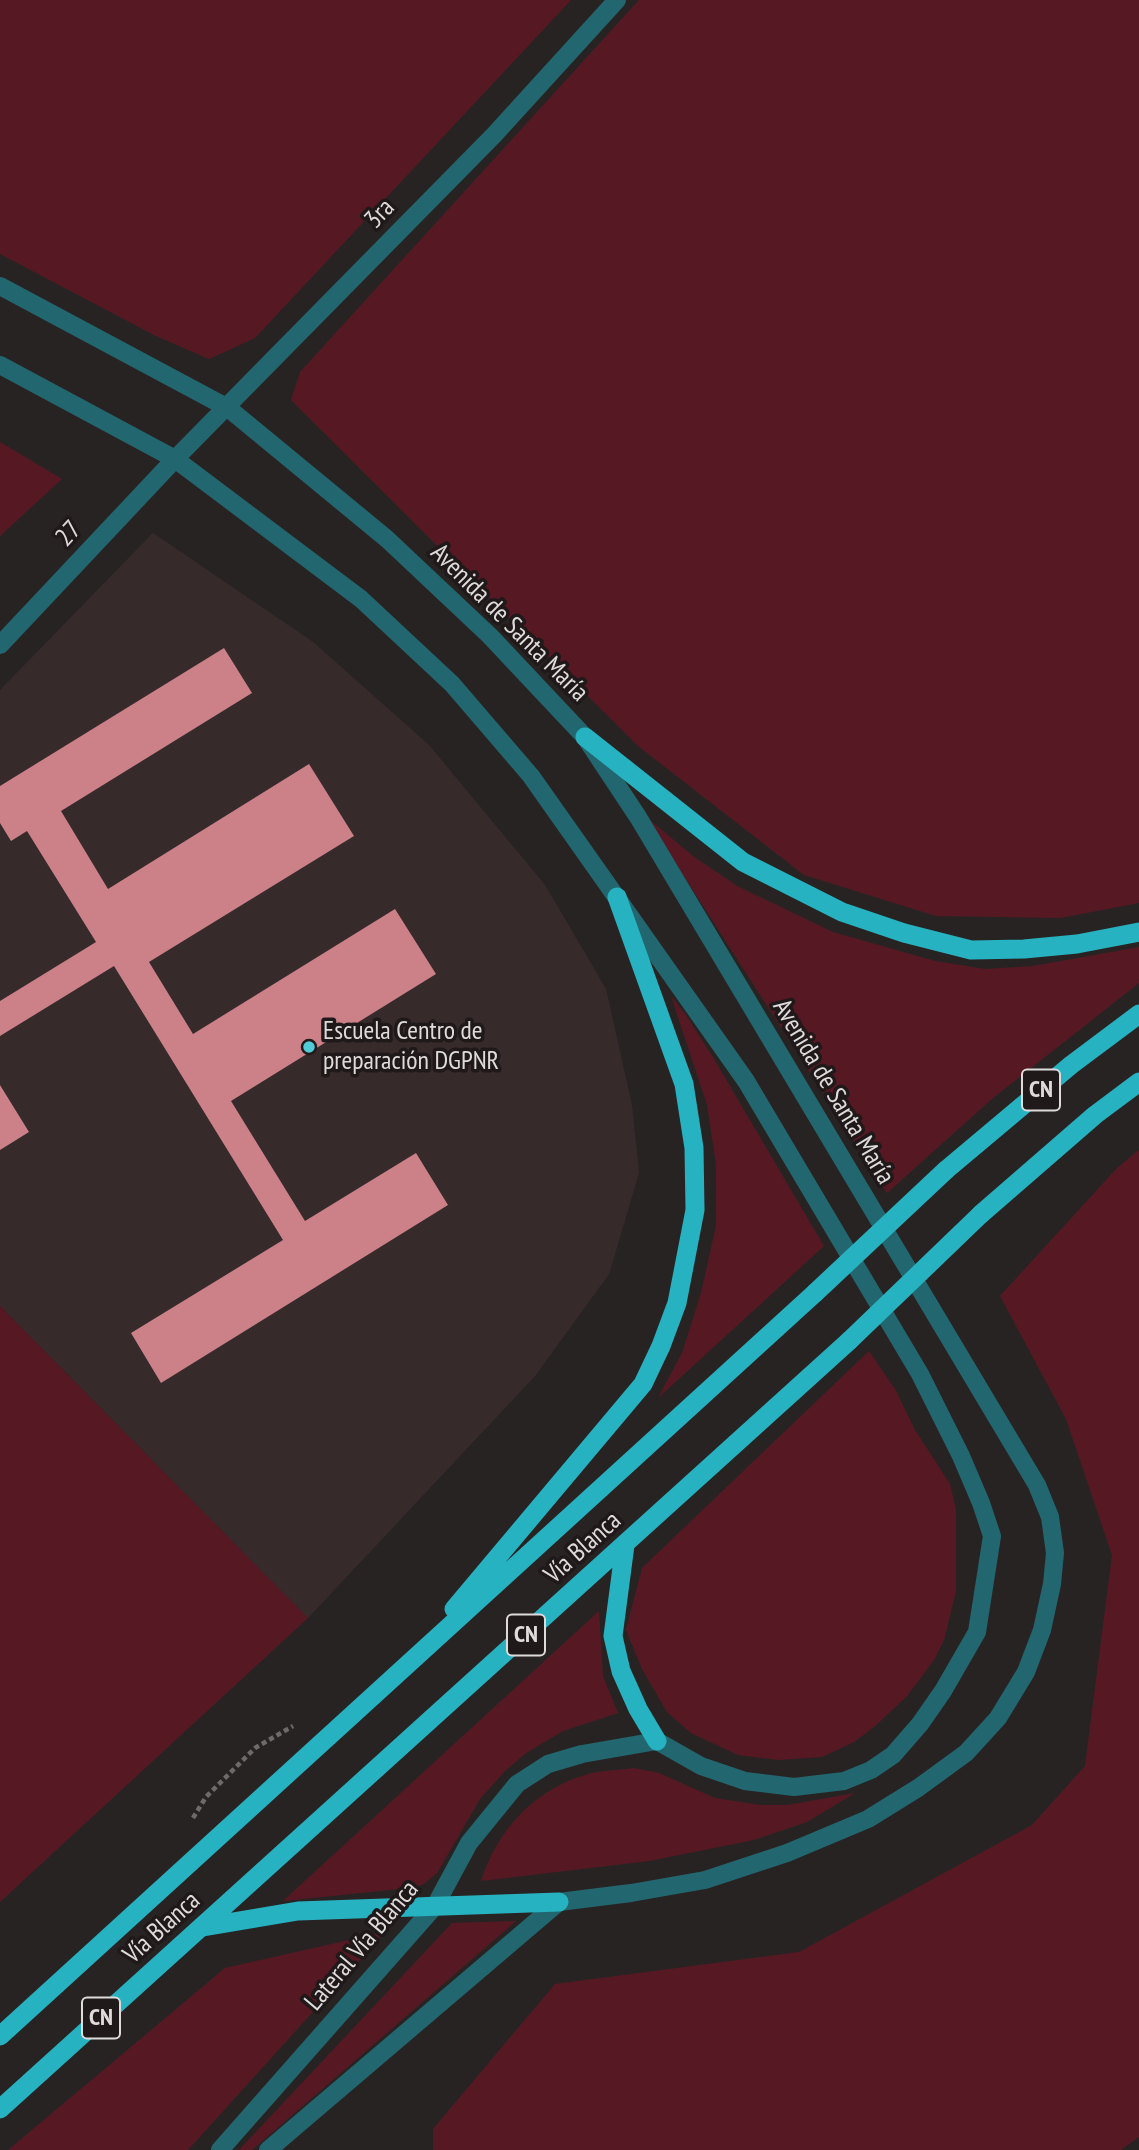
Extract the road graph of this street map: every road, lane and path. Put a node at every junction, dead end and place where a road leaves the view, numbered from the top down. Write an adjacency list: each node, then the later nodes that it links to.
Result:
1 (617, 0): 4 (street, 3ra)
2 (0, 286): 4 (street, Avenida de Santa María)
3 (0, 365): 5 (street)
4 (228, 408): 5 (street, 3ra); 7 (street, Avenida de Santa María)
5 (175, 459): 6 (street, 27); 8 (street)
6 (0, 645)
7 (585, 737): 9 (highway); 15 (street, Avenida de Santa María)
8 (617, 897): 13 (highway); 14 (street)
9 (1139, 932)
10 (1139, 1014): 13 (highway, Vía Blanca / CN, bridge)
11 (1139, 1082): 12 (highway, Vía Blanca / CN, bridge)
12 (625, 1545): 14 (highway); 17 (highway, Vía Blanca / CN)
13 (404, 1669): 18 (highway, Vía Blanca / CN)
14 (657, 1741): 16 (street, Lateral Vía Blanca)
15 (559, 1902): 16 (highway); 21 (street)
16 (435, 1906): 17 (highway); 20 (street, Lateral Vía Blanca)
17 (202, 1928): 19 (highway, Vía Blanca / CN)
18 (0, 2036)
19 (0, 2109)
20 (220, 2150)
21 (268, 2150)

